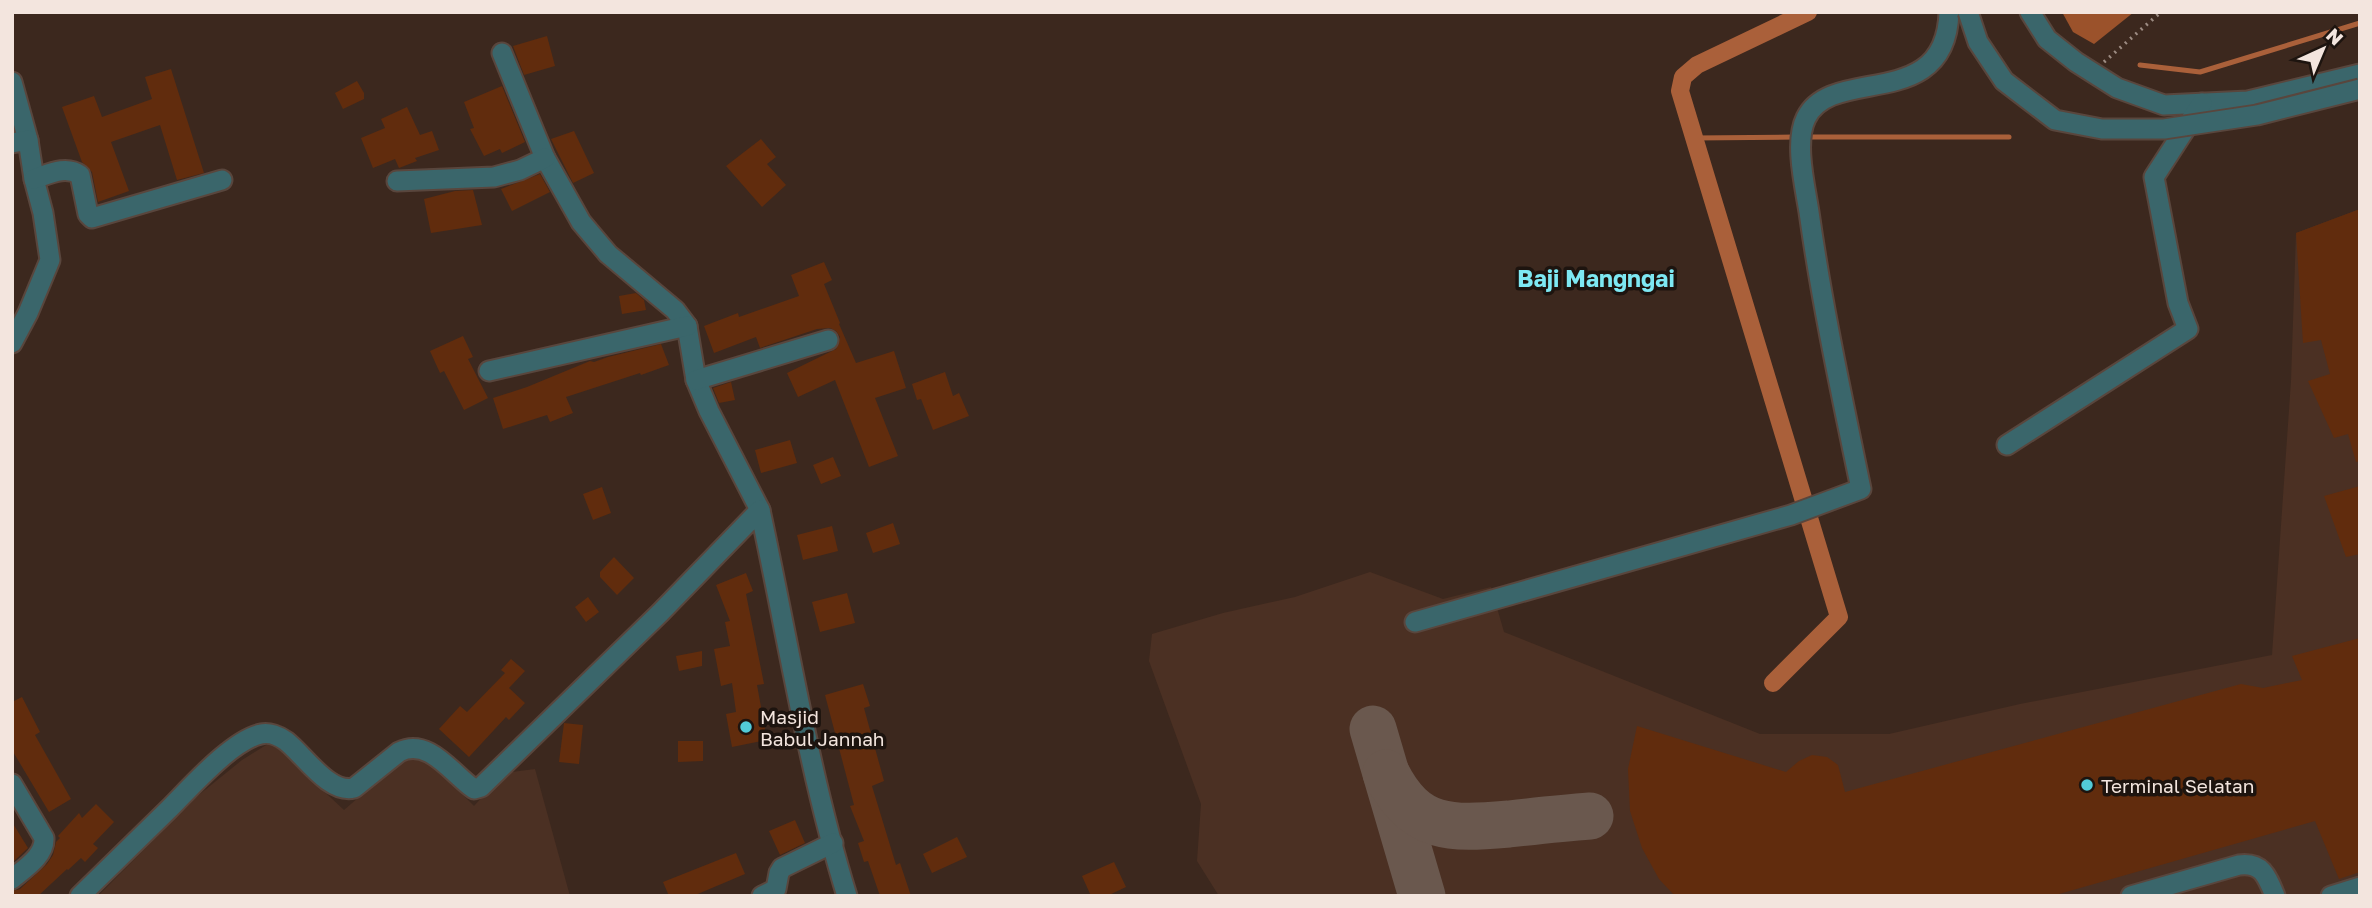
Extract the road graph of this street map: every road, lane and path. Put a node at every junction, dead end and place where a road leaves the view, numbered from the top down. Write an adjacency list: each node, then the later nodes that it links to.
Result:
1 (1949, 12): 23 (street)
2 (1968, 12): 9 (street, bridge)
3 (2031, 12): 6 (street)
4 (2161, 12): 6 (path)
5 (502, 53): 12 (street)
6 (2092, 72): 10 (street)
7 (2360, 74): 10 (street)
8 (12, 82): 11 (street)
9 (2360, 89)
10 (2202, 103): 21 (street)
11 (20, 142): 13 (street)
12 (545, 158): 15 (street); 16 (street)
13 (34, 179): 14 (street); 18 (street)
14 (222, 180)
15 (397, 181)
16 (687, 326): 19 (street); 20 (street)
17 (828, 341): 20 (street)
18 (12, 343)
19 (489, 371)
20 (696, 380): 22 (street)
21 (2007, 445)
22 (760, 510): 25 (street); 28 (street)
23 (1415, 622)
24 (12, 785): 26 (street)
25 (833, 843): 29 (street); 30 (street)
26 (12, 878)
27 (2360, 887): 33 (street)
28 (80, 896)
29 (762, 896)
30 (847, 896)
31 (2131, 896): 32 (street)
32 (2275, 896)
33 (2331, 896)

